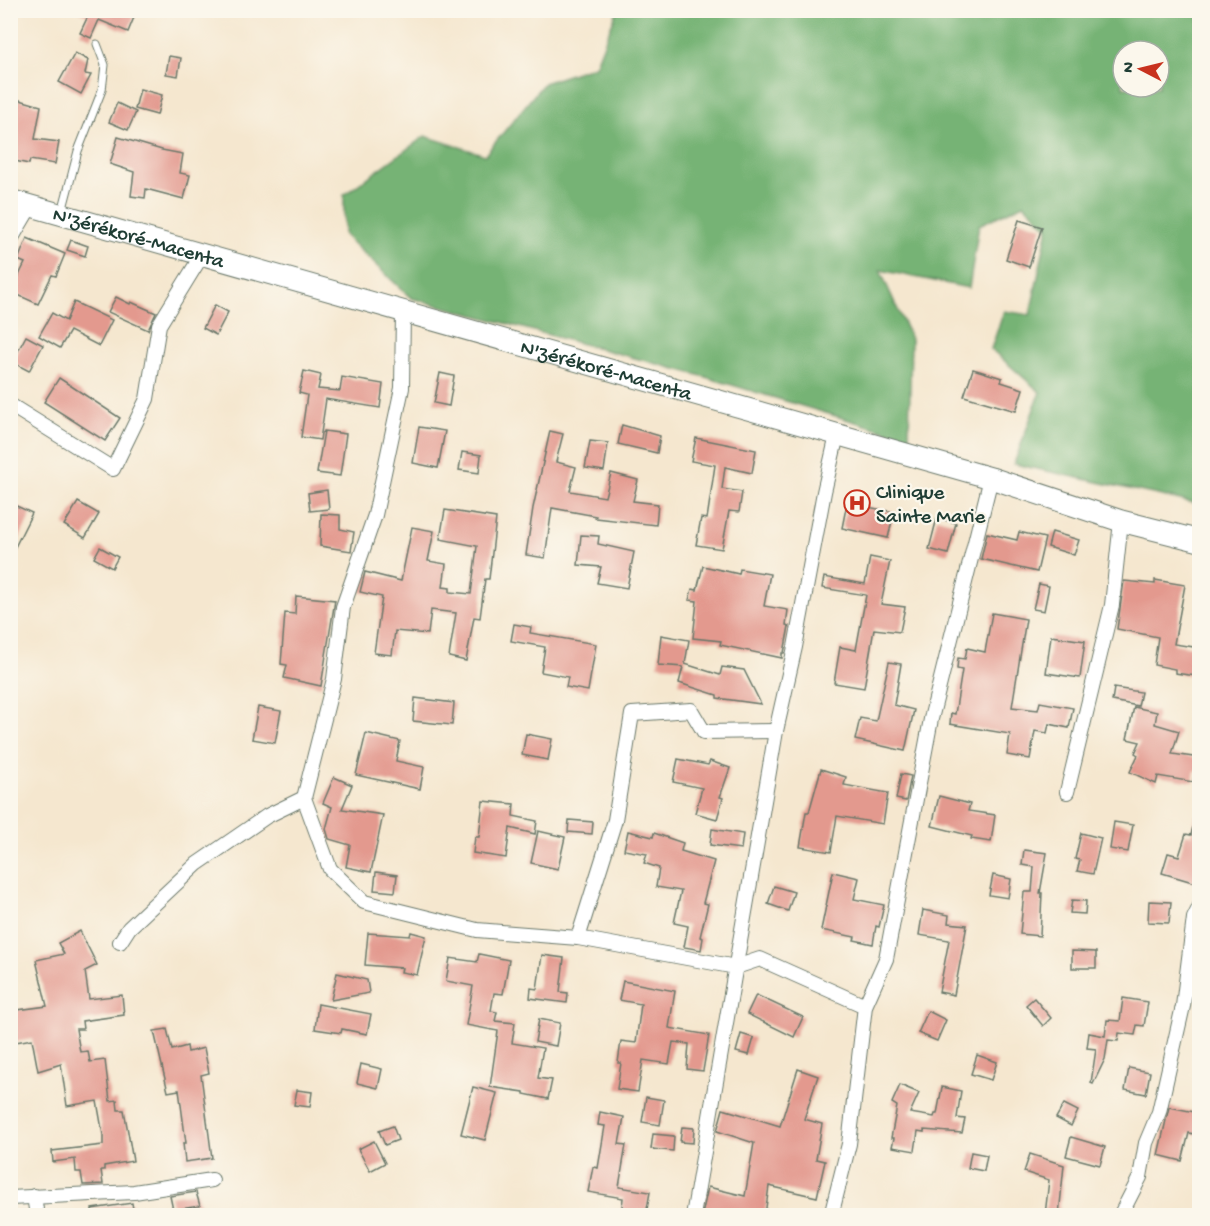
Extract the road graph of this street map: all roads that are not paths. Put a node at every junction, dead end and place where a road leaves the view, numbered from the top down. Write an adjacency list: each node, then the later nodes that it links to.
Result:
1 (97, 44): 3 (lane)
2 (20, 203): 3 (highway, N'zérékoré-Macenta); 4 (street)
3 (61, 214): 5 (highway, N'zérékoré-Macenta)
4 (10, 241)
5 (202, 255): 6 (highway, N'zérékoré-Macenta); 7 (street)
6 (403, 310): 8 (highway, N'zérékoré-Macenta); 14 (street)
7 (10, 405)
8 (837, 435): 9 (highway, N'zérékoré-Macenta); 12 (street)
9 (991, 478): 10 (highway, N'zérékoré-Macenta); 19 (street)
10 (1121, 521): 11 (highway, N'zérékoré-Macenta); 13 (street)
11 (1200, 541)
12 (776, 731): 16 (street); 18 (street)
13 (1067, 792)
14 (304, 798): 16 (street); 17 (street)
15 (1200, 906): 26 (street)
16 (578, 938): 18 (street)
17 (120, 942)
18 (736, 967): 19 (street); 24 (street)
19 (865, 1006): 25 (street)
20 (212, 1180): 21 (street)
21 (34, 1196): 22 (street); 23 (street)
22 (10, 1198)
23 (37, 1215)
24 (693, 1215)
25 (831, 1215)
26 (1120, 1215)

